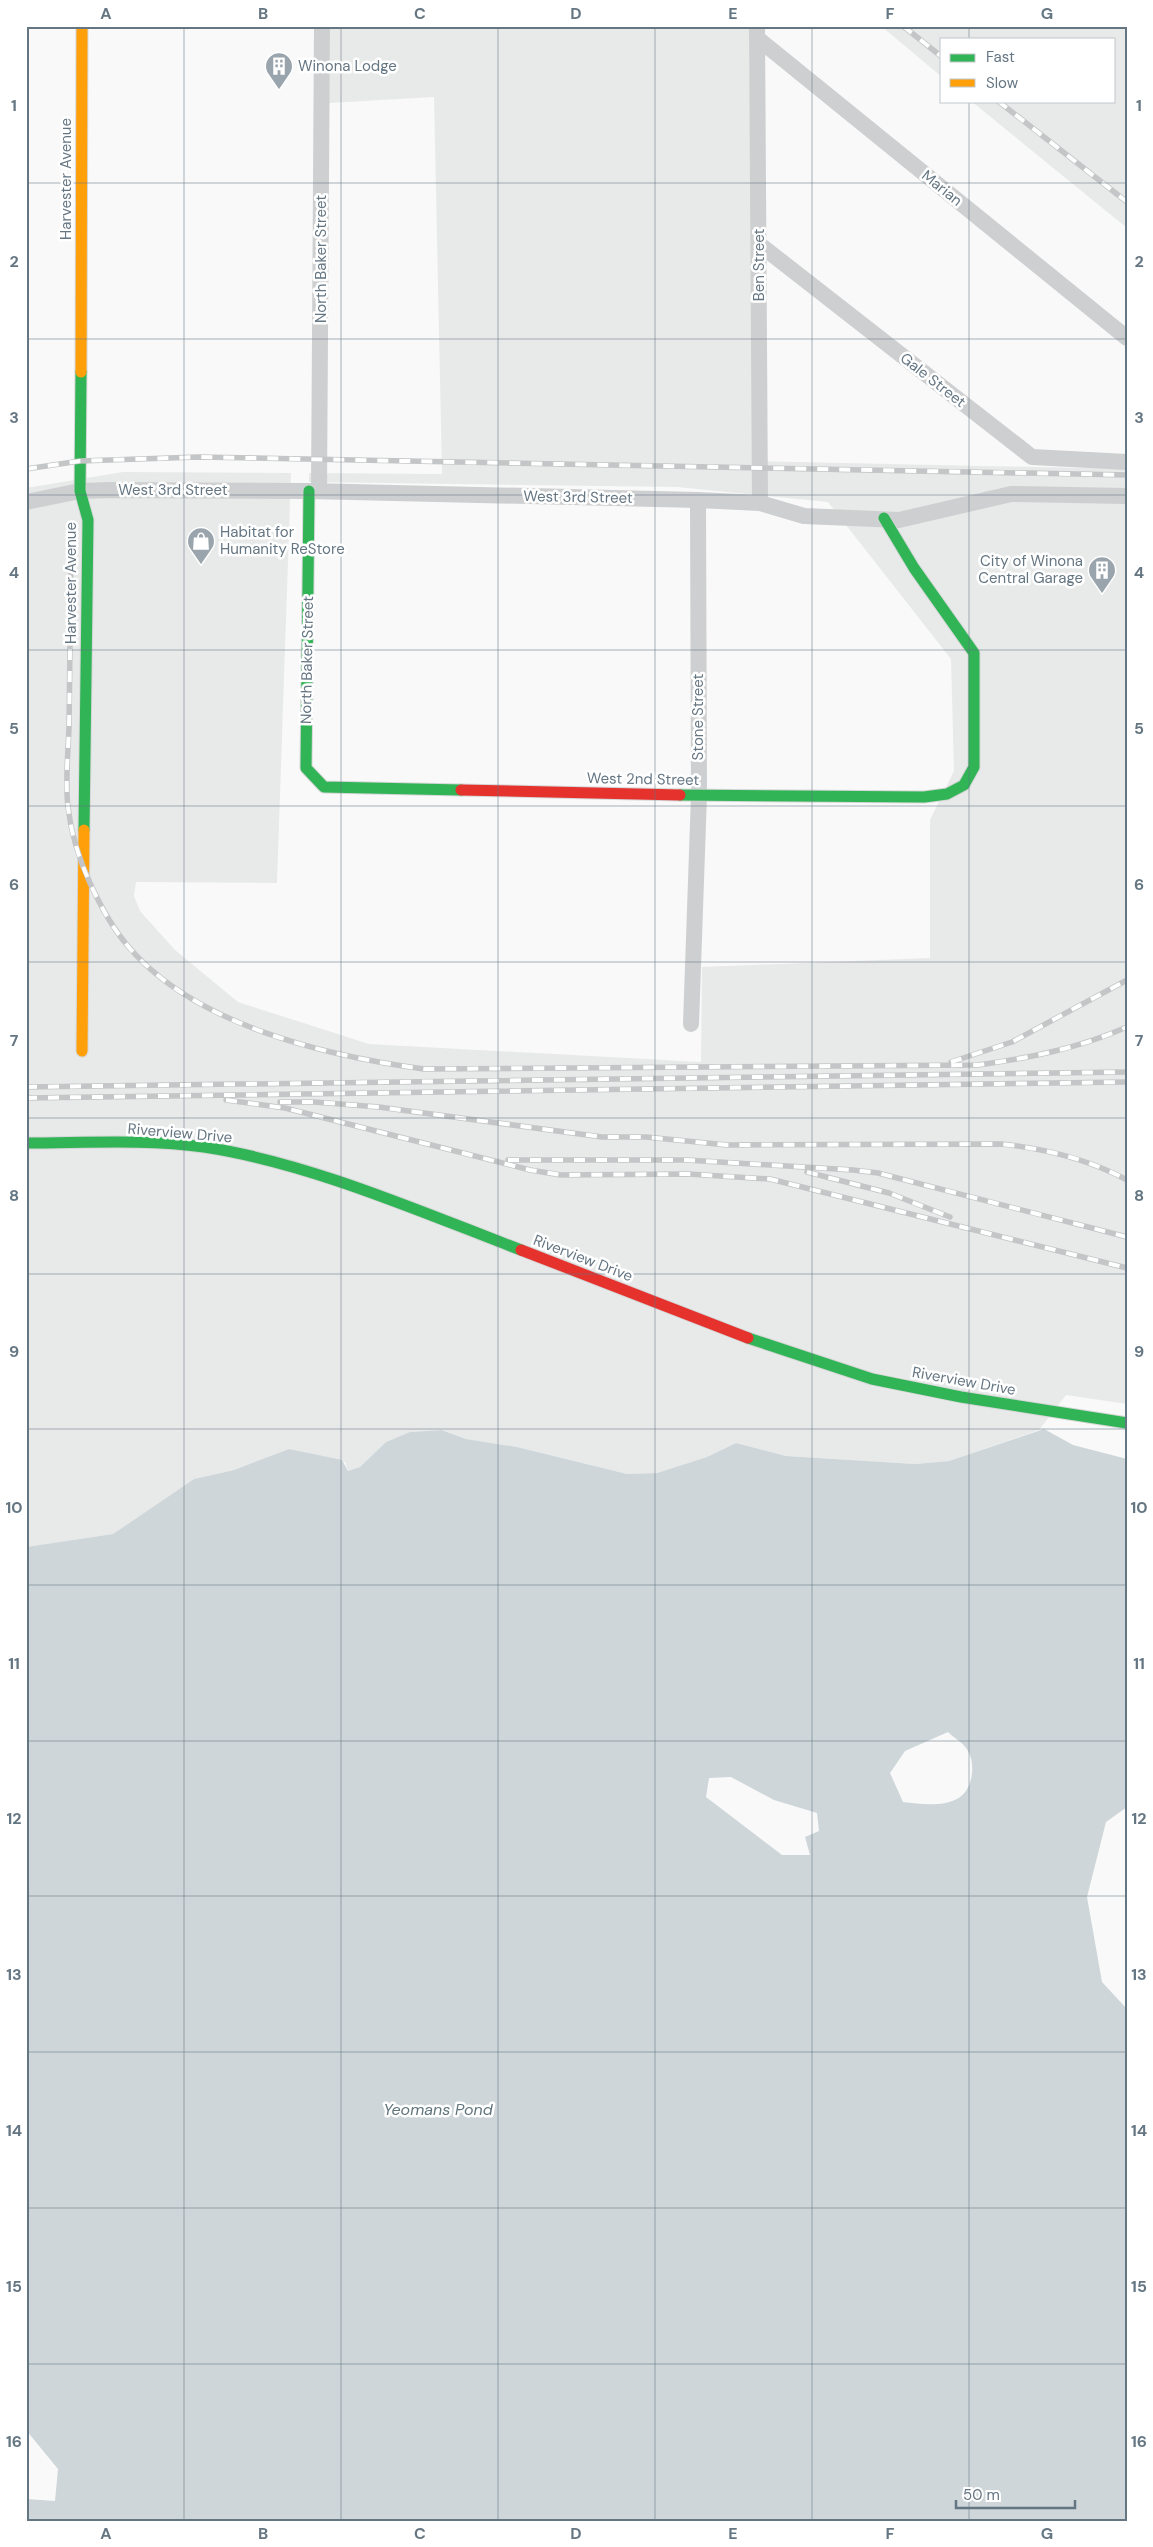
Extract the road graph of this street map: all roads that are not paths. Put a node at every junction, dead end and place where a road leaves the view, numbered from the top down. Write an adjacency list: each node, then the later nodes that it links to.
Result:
1 (82, 26): 7 (street, Harvester Avenue)
2 (322, 26): 8 (street, North Baker Street)
3 (757, 32): 4 (street, Ben Street); 5 (street, Marian)
4 (759, 244): 6 (street, Gale Street); 12 (street, Ben Street)
5 (1127, 338)
6 (1127, 462)
7 (80, 490): 8 (street, West 3rd Street); 11 (street, West 3rd Street); 17 (street, Harvester Avenue)
8 (314, 491): 10 (street, West 3rd Street); 14 (street, North Baker Street)
9 (1127, 496): 13 (street, West 3rd Street)
10 (698, 500): 12 (street, West 3rd Street); 15 (street, Stone Street)
11 (26, 502)
12 (760, 503): 13 (street, West 3rd Street)
13 (884, 518): 15 (street, West 2nd Street)
14 (306, 768): 15 (street, West 2nd Street)
15 (698, 795): 16 (street, Stone Street)
16 (691, 1024)
17 (82, 1051)
18 (26, 1143): 19 (street, Riverview Drive)
19 (1127, 1423)

